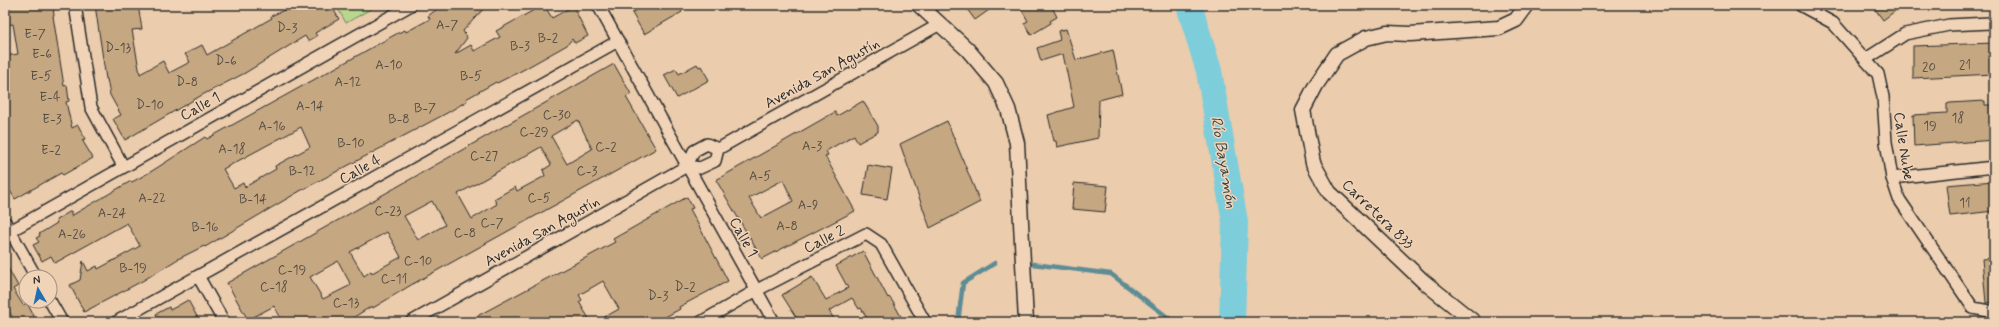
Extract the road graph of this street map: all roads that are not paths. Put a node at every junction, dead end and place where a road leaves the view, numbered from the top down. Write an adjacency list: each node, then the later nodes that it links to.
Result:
1 (75, 5): 12 (street)
2 (411, 5): 12 (street, Calle 1)
3 (598, 5): 9 (street)
4 (919, 5): 8 (street)
5 (1527, 5): 30 (street, Carretera 833)
6 (1800, 5): 10 (street, Calle Nube)
7 (1990, 23): 10 (street)
8 (940, 24): 11 (street, Avenida San Agustín); 29 (street)
9 (618, 41): 13 (street); 18 (street, Calle 4)
10 (1866, 59): 15 (street, Calle Nube)
11 (718, 149): 13 (street, Avenida San Agustín); 13 (street, Avenida San Agustín)
12 (123, 166): 16 (street, Calle 1)
13 (687, 166): 19 (street, Calle 1); 25 (street, Avenida San Agustín)
14 (1994, 168): 15 (street)
15 (1892, 178): 21 (street, Calle Nube)
16 (7, 229): 17 (street)
17 (31, 269)
18 (198, 276): 23 (street, Calle 4); 24 (street)
19 (757, 290): 26 (street, Calle 2); 27 (street, Calle 1); 28 (street, Calle 2)
20 (55, 309): 22 (street)
21 (1994, 312)
22 (62, 322)
23 (116, 322)
24 (224, 322)
25 (410, 322)
26 (701, 322)
27 (774, 322)
28 (925, 322)
29 (1026, 322)
30 (1474, 322)

